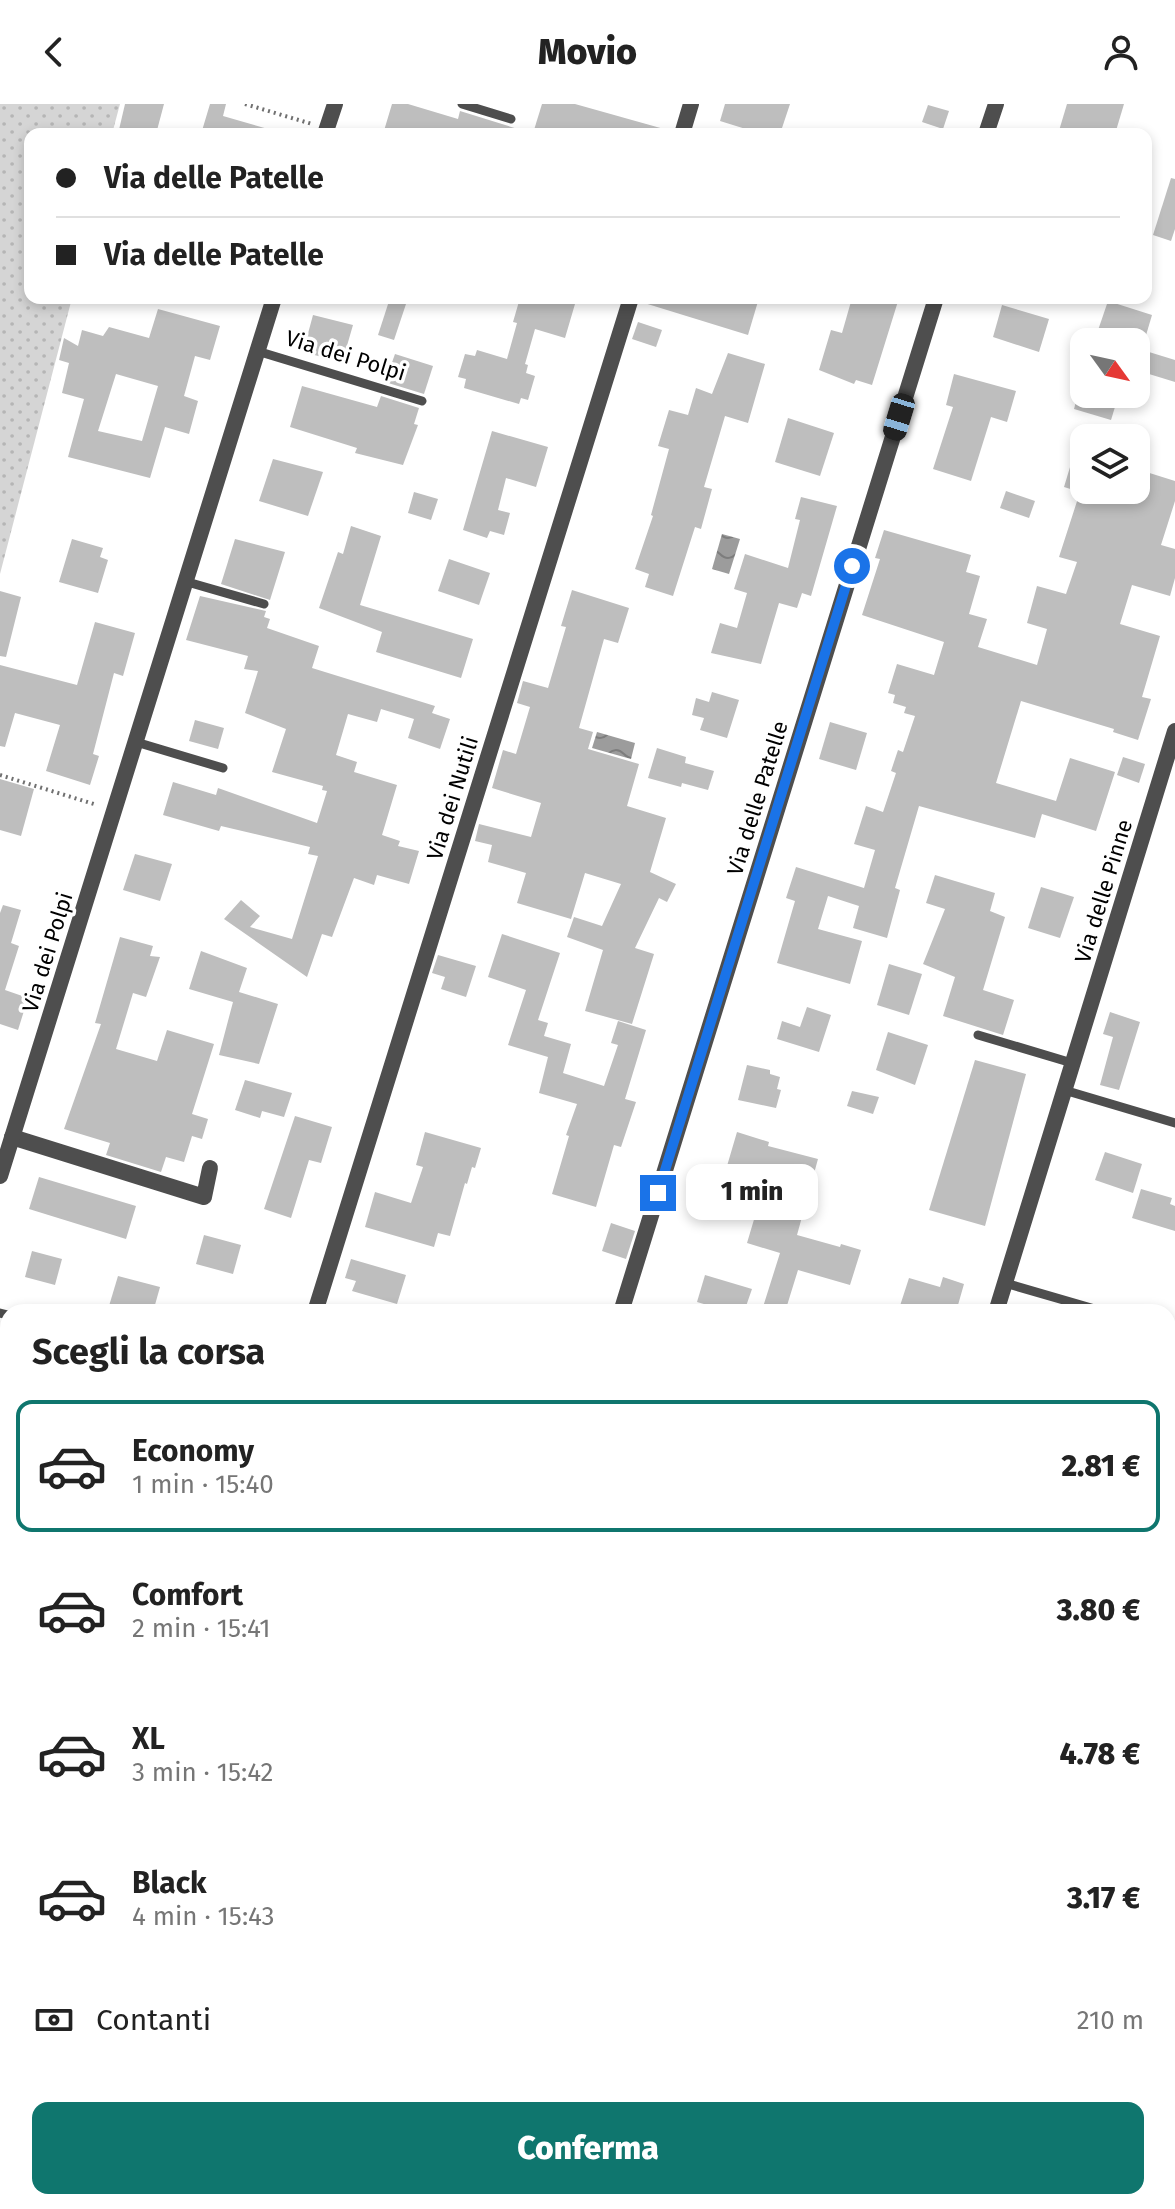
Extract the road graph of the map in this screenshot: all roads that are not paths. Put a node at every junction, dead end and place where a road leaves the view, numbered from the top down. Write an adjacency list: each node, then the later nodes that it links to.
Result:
1 (335, 104): 6 (street)
2 (462, 104): 5 (lane)
3 (691, 104): 7 (street)
4 (996, 104): 8 (street)
5 (511, 119)
6 (327, 128)
7 (684, 128)
8 (988, 128)
9 (272, 304): 12 (street, Via dei Polpi)
10 (629, 304): 27 (street, Via dei Nutili)
11 (934, 304): 28 (street, Via delle Patelle)
12 (257, 351): 13 (lane, Via dei Polpi); 14 (street, Via dei Polpi)
13 (422, 401)
14 (184, 581): 15 (lane); 17 (street, Via dei Polpi)
15 (264, 604)
16 (1175, 731): 20 (street, Via delle Pinne)
17 (136, 742): 18 (lane); 23 (street, Via dei Polpi)
18 (223, 768)
19 (978, 1035): 20 (lane)
20 (1072, 1063): 21 (street, Via delle Pinne)
21 (1064, 1090): 22 (lane); 26 (street, Via delle Pinne)
22 (1175, 1123)
23 (12, 1137): 24 (street); 25 (street, Via dei Polpi)
24 (210, 1168)
25 (0, 1176)
26 (1005, 1283): 29 (street, Via delle Pinne); 30 (lane)
27 (317, 1304)
28 (623, 1304)
29 (998, 1304)
30 (1077, 1304)

